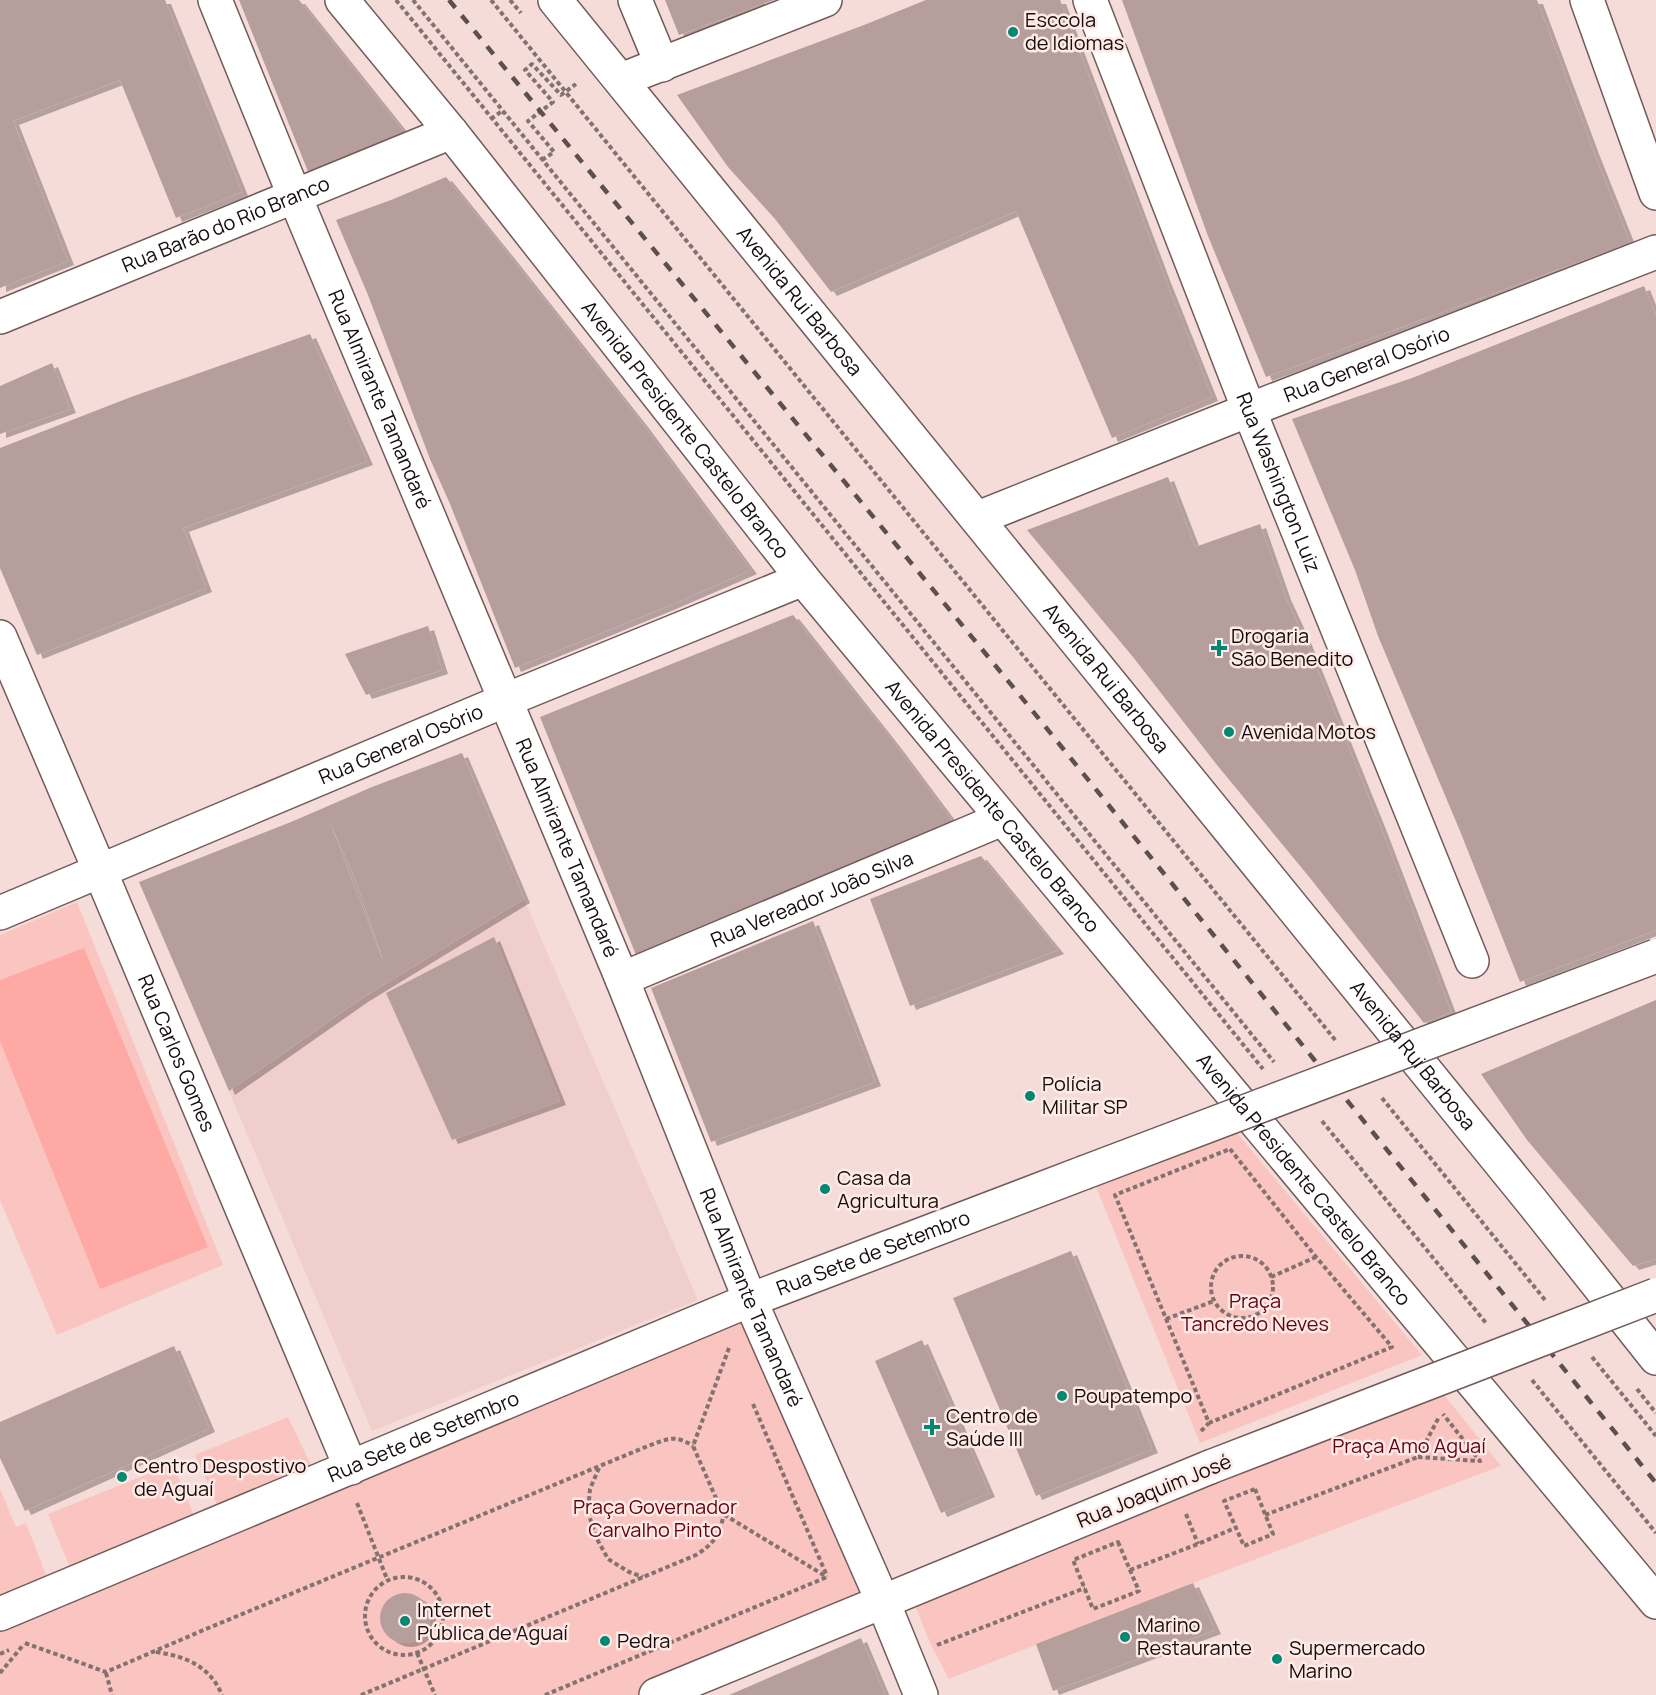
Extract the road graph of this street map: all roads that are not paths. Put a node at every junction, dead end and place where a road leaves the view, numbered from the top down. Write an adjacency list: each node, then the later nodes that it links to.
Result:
1 (215, 0): 12 (street, Rua Almirante Tamandaré)
2 (342, 0): 10 (street, Avenida Presidente Castelo Branco)
3 (555, 0): 9 (street, Avenida Rui Barbosa)
4 (635, 0): 8 (street)
5 (825, 0): 8 (street)
6 (1090, 0): 15 (street, Rua Washington Luiz)
7 (1587, 0): 11 (street)
8 (662, 64): 9 (street)
9 (613, 71): 16 (street, Avenida Rui Barbosa)
10 (455, 137): 12 (street, Rua Barão do Rio Branco); 17 (street, Avenida Presidente Castelo Branco)
11 (1656, 193)
12 (295, 197): 14 (street, Rua Barão do Rio Branco); 19 (street, Rua Almirante Tamandaré)
13 (1656, 252): 15 (street, Rua General Osório)
14 (0, 317)
15 (1249, 410): 16 (street, Rua General Osório); 24 (street, Rua Washington Luiz)
16 (978, 518): 28 (street, Avenida Rui Barbosa)
17 (803, 579): 19 (street, Rua General Osório); 20 (street, Avenida Presidente Castelo Branco)
18 (0, 637): 21 (street, Rua Carlos Gomes)
19 (506, 700): 21 (street, Rua General Osório); 25 (street, Rua Almirante Tamandaré)
20 (1002, 819): 25 (street, Rua Vereador João Silva); 31 (street, Avenida Presidente Castelo Branco)
21 (100, 871): 22 (street, Rua General Osório); 29 (street, Rua Carlos Gomes)
22 (0, 913)
23 (1656, 956): 27 (street, Rua Sete de Setembro, bridge)
24 (1472, 961)
25 (622, 980): 27 (street, Rua Almirante Tamandaré)
26 (1656, 1295): 30 (street, Rua Joaquim José, bridge)
27 (750, 1300): 29 (street, Rua Sete de Setembro); 30 (street, Rua Almirante Tamandaré)
28 (1656, 1358)
29 (351, 1468): 32 (street, Rua Sete de Setembro)
30 (883, 1602): 33 (street, Rua Joaquim José); 34 (street, Rua Almirante Tamandaré)
31 (1656, 1602)
32 (0, 1614)
33 (656, 1695)
34 (921, 1695)

